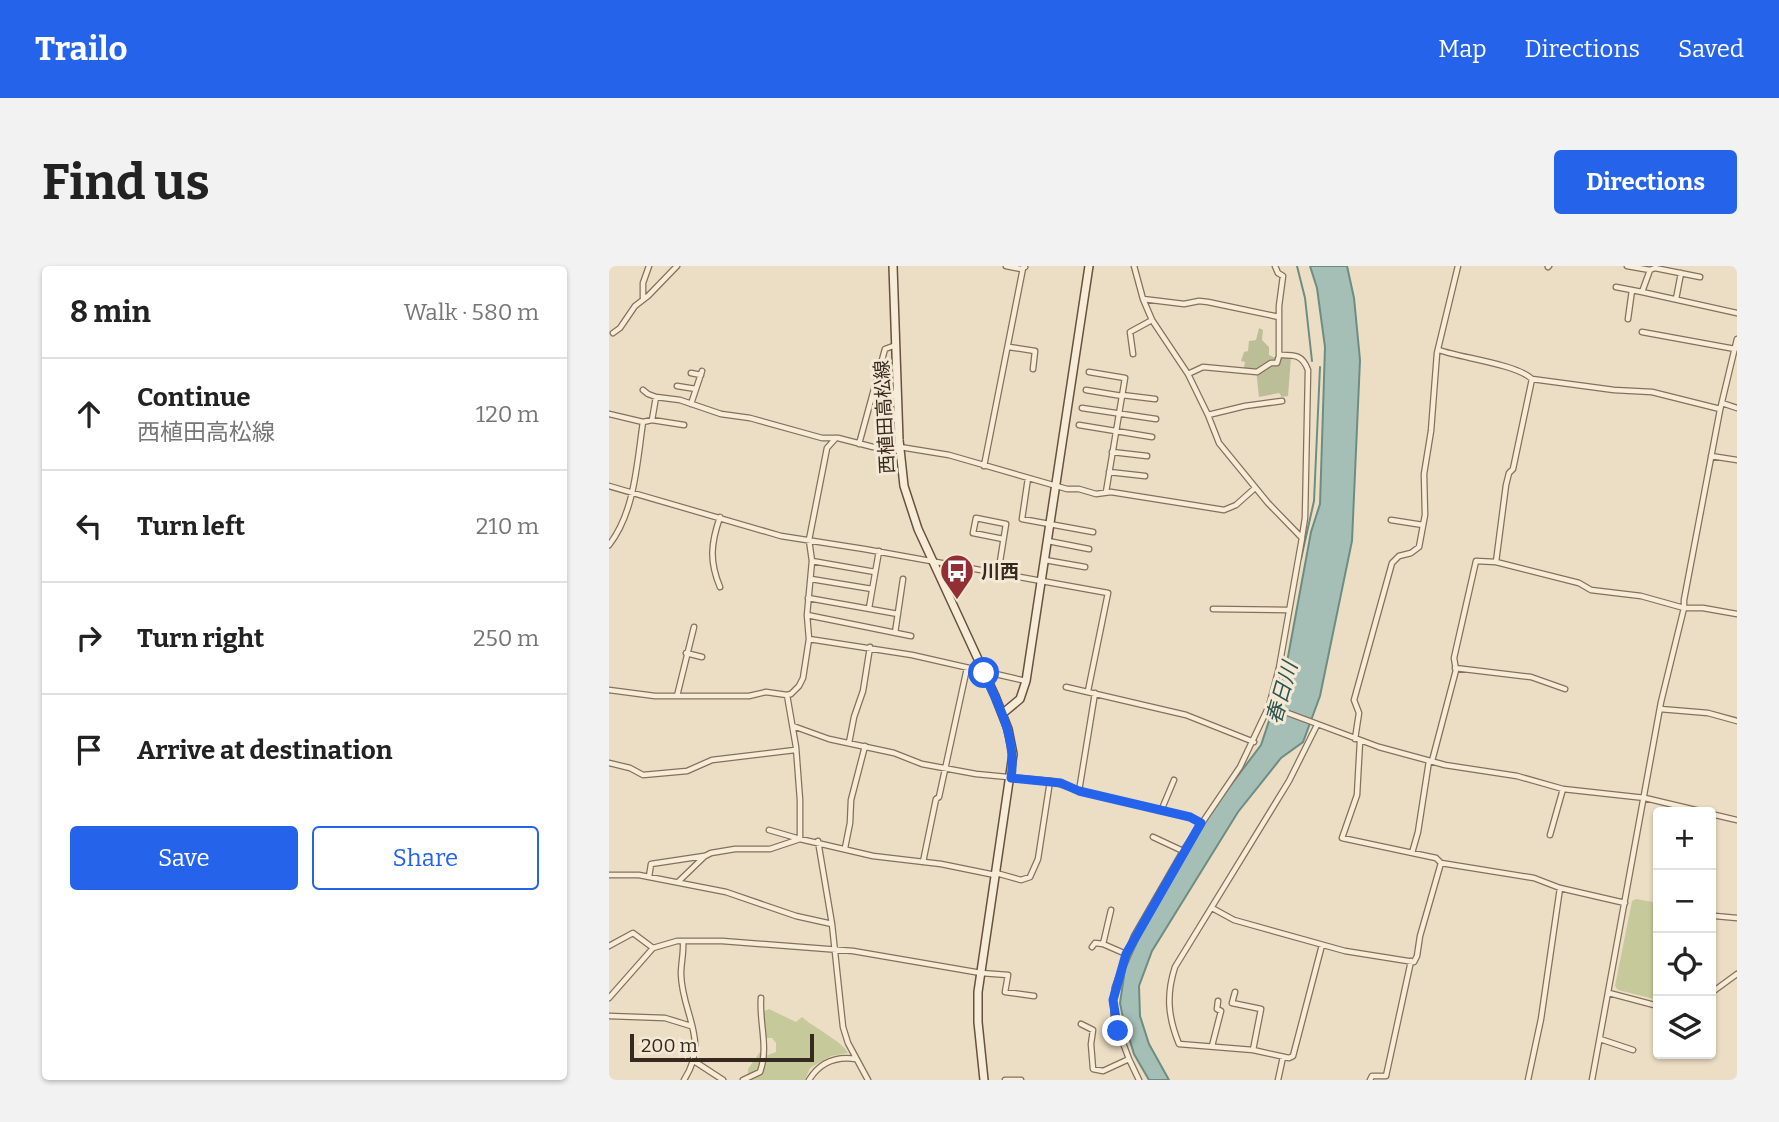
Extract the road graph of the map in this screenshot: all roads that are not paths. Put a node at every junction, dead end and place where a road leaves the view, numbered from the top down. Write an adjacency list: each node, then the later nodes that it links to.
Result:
1 (649, 266): 17 (street)
2 (677, 266): 17 (street)
3 (893, 266): 27 (main road, 西植田高松線)
4 (1006, 266): 10 (street)
5 (1089, 266): 76 (main road)
6 (1134, 266): 18 (street)
7 (1275, 266): 21 (street)
8 (1458, 266): 30 (street)
9 (1627, 266): 11 (street)
10 (1024, 267): 28 (street)
11 (1650, 270): 12 (street); 16 (street)
12 (1681, 273): 13 (street); 19 (street)
13 (1700, 277)
14 (1616, 287): 15 (street)
15 (1632, 290): 16 (street); 22 (street)
16 (1642, 292): 19 (street)
17 (643, 299): 25 (street)
18 (1143, 299): 21 (street); 23 (street)
19 (1676, 299): 20 (street)
20 (1737, 313)
21 (1279, 317): 32 (street)
22 (1627, 319)
23 (1152, 320): 31 (street); 36 (street)
24 (1642, 332): 29 (street)
25 (613, 333)
26 (1737, 339): 29 (street)
27 (896, 345): 42 (street); 45 (main road, 西植田高松線)
28 (1009, 347): 33 (street); 72 (street)
29 (1735, 349): 48 (street)
30 (1439, 350): 37 (street); 84 (street)
31 (1133, 354)
32 (1279, 355): 36 (street); 86 (street)
33 (1033, 369)
34 (1089, 372): 43 (street)
35 (691, 373): 39 (street)
36 (1188, 374): 55 (street)
37 (1532, 379): 52 (street); 96 (street)
38 (677, 386): 39 (street)
39 (696, 389): 49 (street)
40 (643, 390): 44 (street)
41 (1086, 390): 43 (street)
42 (874, 391): 45 (street); 65 (street)
43 (1122, 395): 46 (street); 54 (street)
44 (656, 397): 49 (street); 57 (street)
45 (897, 397): 66 (main road, 西植田高松線)
46 (1155, 399)
47 (1282, 401): 55 (street)
48 (1722, 403): 51 (street); 52 (street)
49 (691, 404): 63 (street)
50 (1082, 408): 54 (street)
51 (1737, 408)
52 (1720, 410): 70 (street)
53 (609, 414): 58 (street)
54 (1119, 414): 56 (street); 61 (street)
55 (1208, 415): 78 (street)
56 (1156, 419)
57 (652, 420): 58 (street); 59 (street)
58 (643, 422): 79 (street)
59 (684, 425)
60 (1079, 425): 61 (street)
61 (1115, 432): 62 (street); 68 (street)
62 (1152, 437)
63 (822, 438): 64 (street); 67 (street)
64 (836, 438): 65 (street); 67 (street)
65 (859, 444): 66 (street)
66 (900, 447): 72 (street); 95 (main road, 西植田高松線)
67 (827, 448): 88 (street)
68 (1112, 452): 69 (street); 73 (street)
69 (1147, 456)
70 (1711, 456): 71 (street); 107 (street)
71 (1737, 460)
72 (984, 466): 75 (street)
73 (1109, 472): 74 (street); 80 (street)
74 (1145, 477)
75 (1028, 478): 76 (street); 83 (street)
76 (1056, 485): 80 (street); 83 (main road)
77 (609, 486): 79 (street)
78 (1255, 488): 80 (street); 86 (street)
79 (631, 492): 81 (street); 90 (street)
80 (1106, 492)
81 (720, 517): 88 (street); 103 (street)
82 (1391, 520): 84 (street)
83 (1050, 524): 85 (street); 89 (main road)
84 (1423, 525): 137 (street)
85 (1093, 532)
86 (1302, 538): 109 (street)
87 (1003, 539): 87 (street); 99 (street)
88 (809, 540): 92 (street); 94 (street)
89 (1047, 541): 91 (street); 93 (main road)
90 (609, 544)
91 (1089, 550)
92 (879, 551): 95 (street); 98 (street)
93 (1044, 559): 97 (street); 102 (main road)
94 (812, 561): 98 (street); 100 (street)
95 (934, 562): 99 (street); 122 (main road, 西植田高松線)
96 (1496, 562): 107 (street); 121 (street)
97 (1085, 567)
98 (875, 572): 104 (street)
99 (998, 574): 102 (street)
100 (811, 579): 104 (street); 105 (street)
101 (903, 579): 110 (street)
102 (1041, 579): 123 (main road); 127 (street)
103 (720, 587)
104 (872, 589): 106 (street)
105 (808, 598): 106 (street); 112 (street)
106 (869, 608): 110 (street)
107 (1684, 608): 111 (street); 132 (street)
108 (1213, 609): 109 (street)
109 (1288, 610): 131 (street)
110 (898, 614): 114 (street)
111 (1737, 614)
112 (807, 615): 114 (street); 116 (street)
113 (694, 627): 118 (street)
114 (895, 633): 115 (street)
115 (912, 636)
116 (809, 639): 117 (street); 129 (street)
117 (870, 647): 120 (street); 139 (street)
118 (686, 653): 119 (street); 130 (street)
119 (702, 657)
120 (967, 668): 122 (street); 144 (street)
121 (1455, 668): 125 (street); 142 (street)
122 (984, 673): 123 (street); 133 (main road, 西植田高松線)
123 (1026, 681): 133 (main road)
124 (1066, 687): 127 (street)
125 (1565, 689)
126 (609, 690): 130 (street)
127 (1088, 691): 128 (street)
128 (1095, 693): 138 (street); 149 (street)
129 (787, 695): 130 (street); 136 (street)
130 (677, 696)
131 (1271, 707): 135 (street); 138 (street)
132 (1660, 709): 134 (street); 150 (street)
133 (1002, 713): 145 (main road, 西植田高松線)
134 (1737, 721)
135 (1316, 724): 137 (street); 173 (street)
136 (793, 726): 139 (street); 141 (street)
137 (1358, 740): 142 (street); 163 (street)
138 (1254, 742): 155 (street)
139 (849, 743): 140 (street)
140 (865, 746): 144 (street); 161 (street)
141 (795, 750): 143 (street); 159 (street)
142 (1431, 761): 148 (street); 163 (street)
143 (609, 763)
144 (946, 768): 145 (street); 165 (street)
145 (1011, 778): 147 (street); 167 (main road, 西植田高松線)
146 (1174, 780): 152 (street)
147 (1050, 781): 149 (street); 167 (street)
148 (1563, 789): 150 (street); 157 (street)
149 (1079, 791): 152 (street)
150 (1645, 798): 151 (street); 172 (street)
151 (1682, 807)
152 (1161, 811): 155 (street)
153 (1716, 815): 154 (street)
154 (1737, 820)
155 (1201, 823): 162 (street)
156 (769, 831): 159 (street)
157 (1550, 835)
158 (1153, 837): 162 (street)
159 (800, 839): 160 (street); 164 (street)
160 (818, 841): 161 (street); 177 (street)
161 (845, 848): 165 (street)
162 (1183, 851): 185 (street)
163 (1412, 853): 166 (street)
164 (705, 856): 169 (street); 170 (street)
165 (923, 862): 167 (street)
166 (1441, 863): 171 (street); 186 (street)
167 (996, 874): 187 (main road, 西植田高松線)
168 (609, 875): 169 (street)
169 (649, 877): 170 (street)
170 (677, 883): 177 (street)
171 (1560, 888): 172 (street); 221 (street)
172 (1626, 903): 191 (street)
173 (1212, 908): 180 (street); 201 (street)
174 (1111, 909): 179 (street)
175 (1716, 916): 176 (street)
176 (1737, 918)
177 (832, 924): 184 (street)
178 (683, 941): 183 (street); 184 (street); 199 (street)
179 (1103, 944): 182 (street); 185 (street)
180 (1322, 945): 186 (street); 204 (street)
181 (609, 946): 183 (street)
182 (1092, 947)
183 (653, 948): 193 (street)
184 (834, 949): 187 (street); 205 (street)
185 (1126, 954): 206 (street)
186 (1411, 961): 220 (street)
187 (981, 973): 192 (street); 215 (main road, 西植田高松線)
188 (1737, 974): 189 (street)
189 (1716, 989)
190 (1235, 992): 202 (street)
191 (1609, 993): 196 (street); 200 (street)
192 (1034, 996)
193 (609, 998)
194 (761, 998): 208 (street)
195 (1218, 1001): 201 (street)
196 (1653, 1005)
197 (609, 1016): 199 (street)
198 (1081, 1024): 206 (street)
199 (692, 1026): 207 (street)
200 (1600, 1039): 203 (street); 222 (street)
201 (1212, 1046): 202 (street)
202 (1253, 1050): 204 (street)
203 (1633, 1050)
204 (1283, 1057): 219 (street)
205 (857, 1059): 213 (street); 214 (street)
206 (1129, 1059): 218 (street)
207 (694, 1061): 209 (street); 210 (street)
208 (760, 1072): 211 (street); 212 (street)
209 (684, 1080)
210 (723, 1080)
211 (743, 1080)
212 (763, 1080)
213 (809, 1080)
214 (869, 1080)
215 (984, 1080)
216 (1005, 1080): 217 (street)
217 (1021, 1080)
218 (1139, 1080)
219 (1278, 1080)
220 (1370, 1080)
221 (1528, 1080)
222 (1592, 1080)

